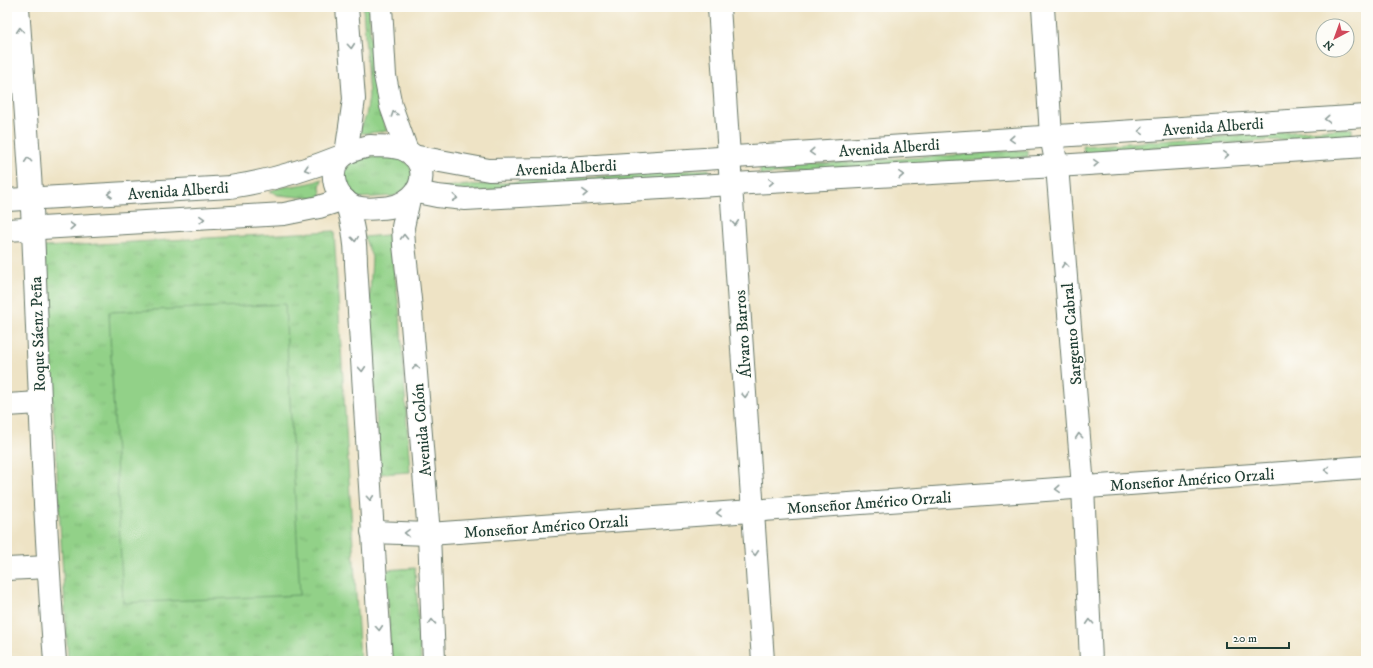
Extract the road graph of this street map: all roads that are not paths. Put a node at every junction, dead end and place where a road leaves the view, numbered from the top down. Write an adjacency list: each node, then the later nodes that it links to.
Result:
1 (18, 7): 15 (street, Roque Sáenz Peña, one-way to 1)
2 (347, 7): 9 (street, one-way to 9)
3 (381, 7): 10 (street, one-way to 3)
4 (719, 7): 11 (street, Álvaro Barros)
5 (1043, 7): 7 (street, Sargento Cabral)
6 (1366, 116): 7 (street, Avenida Alberdi, one-way to 7)
7 (1051, 136): 11 (street, Avenida Alberdi, one-way to 11); 12 (street, Sargento Cabral)
8 (1366, 146): 12 (street, Avenida Alberdi, one-way to 8)
9 (345, 154): 10 (street); 15 (street, Avenida Alberdi, one-way to 15); 17 (street)
10 (410, 154): 11 (street, Avenida Alberdi); 14 (street)
11 (730, 157): 13 (street, Álvaro Barros)
12 (1057, 166): 13 (street, Avenida Alberdi, one-way to 12); 23 (street, Sargento Cabral, one-way to 12)
13 (732, 184): 14 (street, Avenida Alberdi, one-way to 13); 24 (street, Álvaro Barros, one-way to 24)
14 (413, 195): 17 (street); 26 (street, Avenida Colón, one-way to 14)
15 (31, 199): 16 (street, Avenida Alberdi); 18 (street, Roque Sáenz Peña)
16 (7, 200)
17 (345, 200): 18 (street, Avenida Alberdi, one-way to 17); 25 (street, one-way to 25)
18 (33, 228): 19 (street, Avenida Alberdi); 20 (street, Roque Sáenz Peña)
19 (7, 230)
20 (40, 403): 21 (street); 27 (street, Roque Sáenz Peña)
21 (7, 405)
22 (1366, 467): 23 (street, Monseñor Américo Orzali, one-way to 23)
23 (1083, 487): 24 (street, Monseñor Américo Orzali, one-way to 24); 33 (street, Sargento Cabral, one-way to 23)
24 (753, 511): 26 (street, Monseñor Américo Orzali, one-way to 26); 32 (street, Álvaro Barros, one-way to 32)
25 (372, 532): 26 (street, Monseñor Américo Orzali, one-way to 25); 30 (street, one-way to 30)
26 (429, 534): 31 (street, Avenida Colón, one-way to 26)
27 (48, 567): 28 (street); 29 (street, Roque Sáenz Peña)
28 (7, 569)
29 (55, 661)
30 (381, 661)
31 (434, 661)
32 (763, 661)
33 (1092, 661)

